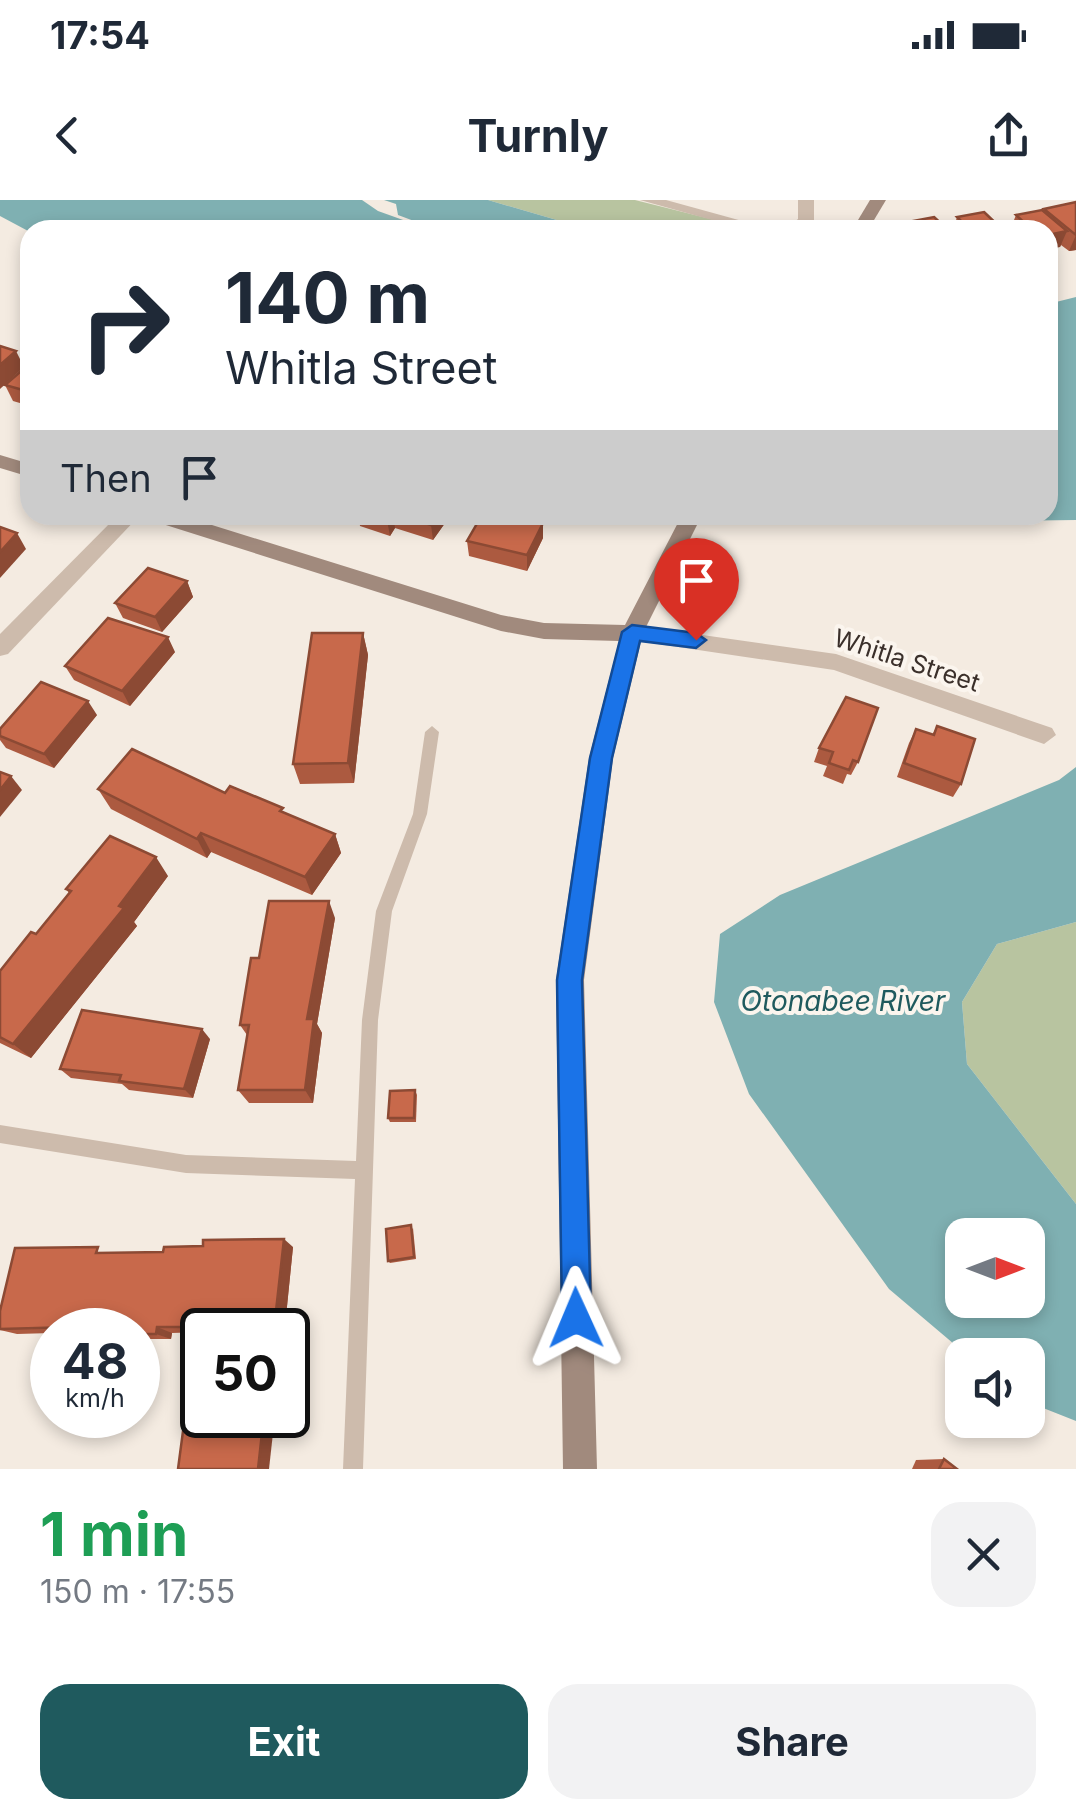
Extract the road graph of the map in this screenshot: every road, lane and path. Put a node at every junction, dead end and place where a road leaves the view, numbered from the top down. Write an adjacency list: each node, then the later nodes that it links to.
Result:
1 (648, 200): 2 (street)
2 (727, 220)
3 (120, 525): 7 (street)
4 (190, 525): 6 (main road)
5 (687, 525): 6 (main road)
6 (632, 632): 9 (street, Whitla Street); 13 (main road)
7 (0, 648)
8 (432, 732): 11 (lane)
9 (1044, 735)
10 (0, 1134): 11 (lane)
11 (362, 1170): 12 (lane)
12 (354, 1469)
13 (580, 1469)

